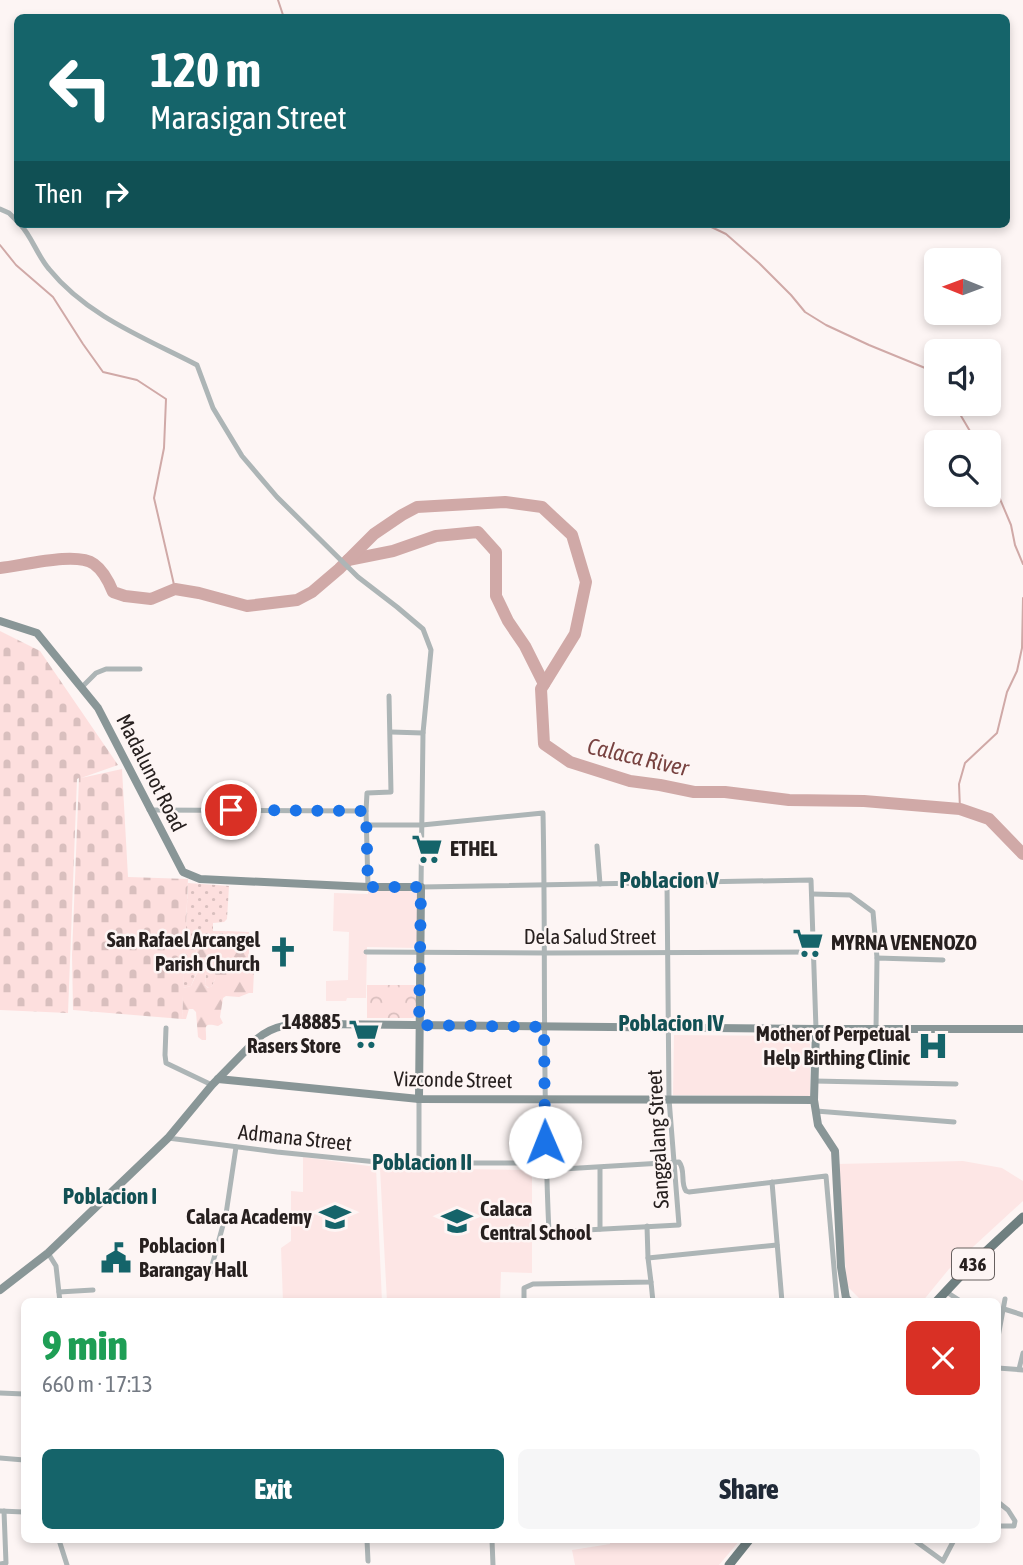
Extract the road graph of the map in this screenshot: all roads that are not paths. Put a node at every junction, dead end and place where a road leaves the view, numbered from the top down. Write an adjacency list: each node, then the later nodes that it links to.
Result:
1 (24, 228): 7 (street)
2 (0, 621): 4 (main road, Madalunot Road)
3 (140, 669): 4 (street)
4 (81, 688): 8 (main road, Madalunot Road)
5 (389, 696): 6 (street)
6 (391, 733): 7 (street); 9 (street)
7 (423, 733): 10 (street)
8 (149, 810): 9 (street); 16 (main road, Madalunot Road)
9 (366, 811): 11 (street)
10 (422, 824): 11 (street); 15 (street); 17 (street)
11 (367, 825): 16 (street)
12 (597, 846): 14 (street)
13 (667, 883): 14 (street); 18 (street); 21 (street, Sanggalang Street)
14 (600, 884): 15 (street)
15 (545, 885): 17 (street); 23 (street)
16 (368, 887): 17 (main road, Madalunot Road)
17 (421, 887): 20 (main road)
18 (812, 894): 22 (street); 24 (street)
19 (366, 952): 20 (street, Dela Salud Street)
20 (420, 952): 23 (street, Dela Salud Street); 26 (main road)
21 (667, 952): 22 (street, Dela Salud Street); 23 (street, Dela Salud Street); 29 (street, Sanggalang Street)
22 (814, 952): 30 (street)
23 (546, 953): 27 (street)
24 (877, 958): 25 (street); 31 (street)
25 (943, 960)
26 (419, 1025): 27 (main road); 34 (main road); 38 (main road)
27 (544, 1027): 29 (main road); 36 (street)
28 (166, 1028): 34 (street)
29 (669, 1028): 30 (main road); 37 (street, Sanggalang Street)
30 (816, 1029): 31 (main road); 33 (main road)
31 (876, 1029): 32 (main road)
32 (1023, 1029)
33 (814, 1081): 35 (street); 39 (main road)
34 (215, 1082): 38 (main road, Vizconde Street); 42 (main road)
35 (956, 1084)
36 (545, 1099): 37 (main road, Vizconde Street); 38 (main road, Vizconde Street); 46 (street)
37 (669, 1099): 39 (main road, Vizconde Street); 45 (street, Sanggalang Street)
38 (419, 1100): 44 (street)
39 (814, 1100): 40 (main road)
40 (816, 1111): 41 (street); 66 (main road)
41 (954, 1122)
42 (168, 1138): 43 (street, Admana Street); 53 (main road)
43 (236, 1147): 44 (street, Admana Street); 55 (street)
44 (419, 1163): 46 (street, Admana Street)
45 (673, 1163): 47 (street, Admana Street); 48 (street); 50 (street, Sanggalang Street)
46 (546, 1167): 47 (street, Admana Street); 51 (street)
47 (600, 1168): 51 (street)
48 (772, 1182): 52 (street); 65 (street)
49 (1023, 1217): 59 (main road, 436)
50 (647, 1226): 51 (street); 54 (street)
51 (600, 1229)
52 (777, 1245): 54 (street); 64 (street)
53 (48, 1253): 57 (main road); 60 (street)
54 (648, 1258): 56 (street)
55 (210, 1273)
56 (652, 1282): 62 (street); 63 (street)
57 (0, 1290)
58 (93, 1290): 60 (street)
59 (945, 1291): 67 (main road, 436); 68 (street)
60 (59, 1292): 61 (street)
61 (60, 1298)
62 (524, 1298)
63 (653, 1298)
64 (782, 1298)
65 (837, 1298)
66 (846, 1298)
67 (939, 1298)
68 (956, 1298)
69 (1005, 1298): 70 (street)
70 (1004, 1309): 71 (street); 72 (street)
71 (1023, 1315)
72 (1001, 1324)
73 (1023, 1353): 75 (street)
74 (1001, 1368): 75 (street)
75 (1021, 1369)
76 (0, 1393): 77 (street)
77 (21, 1394)
78 (0, 1458): 79 (street)
79 (21, 1460)
80 (1001, 1504): 83 (street)
81 (2, 1511): 82 (street); 91 (street)
82 (21, 1511)
83 (1001, 1526)
84 (60, 1543): 92 (street)
85 (367, 1543): 90 (street)
86 (492, 1543): 93 (street)
87 (747, 1543): 94 (main road)
88 (918, 1543): 89 (street)
89 (952, 1543)
90 (368, 1561)
91 (0, 1564)
92 (66, 1565)
93 (493, 1565)
94 (729, 1565)

